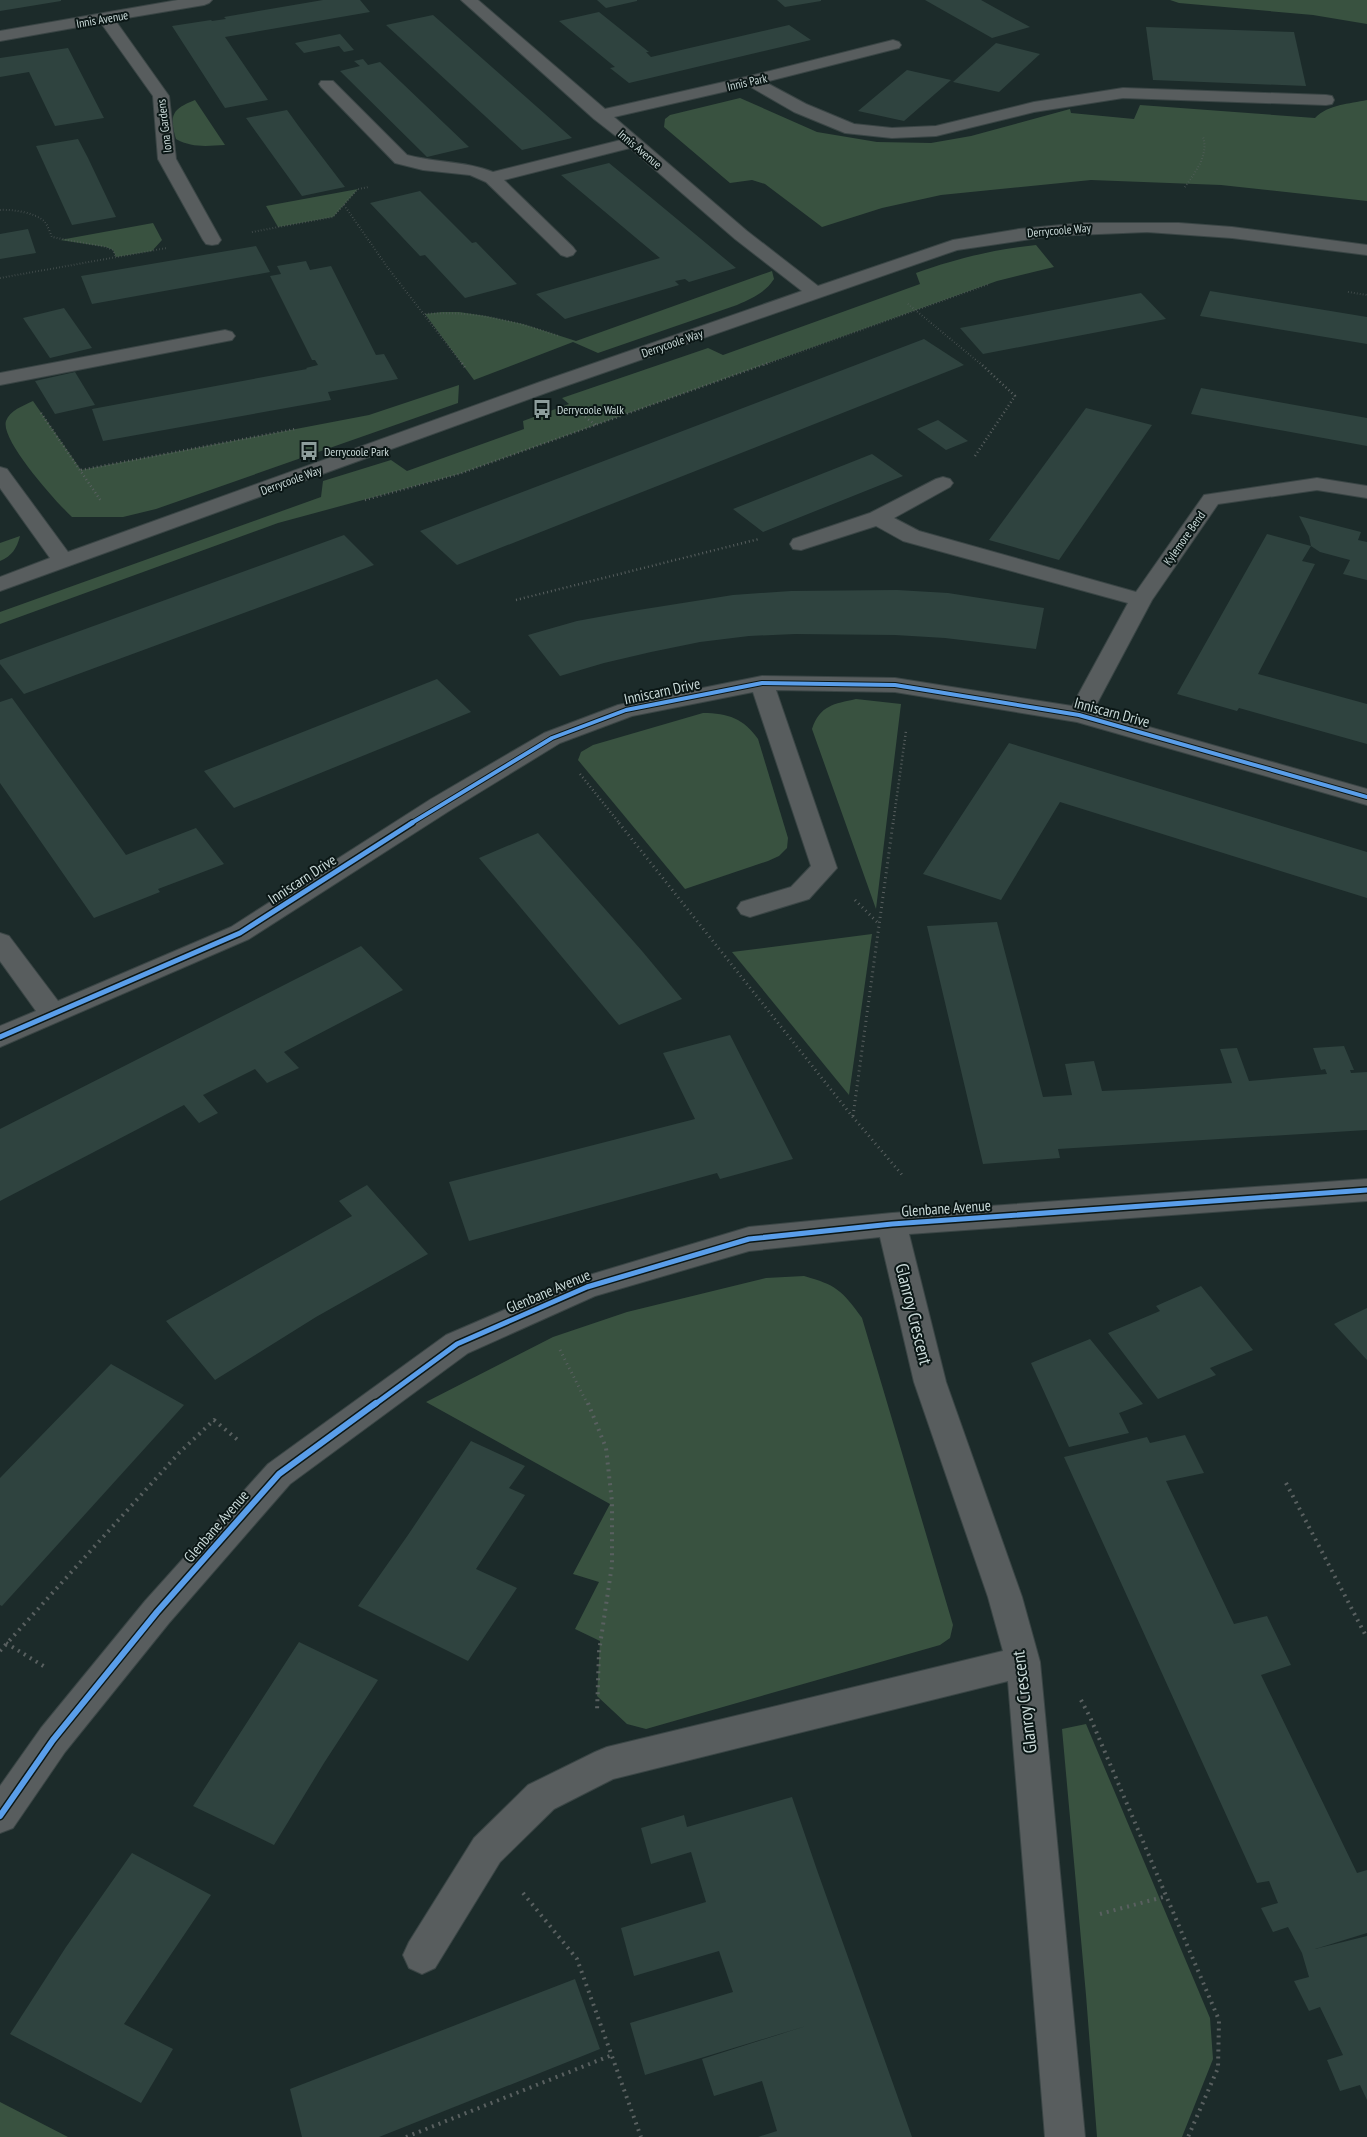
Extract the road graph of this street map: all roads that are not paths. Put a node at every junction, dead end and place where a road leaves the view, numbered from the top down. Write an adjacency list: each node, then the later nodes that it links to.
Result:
1 (204, 0): 3 (street, Innis Avenue)
2 (469, 0): 9 (street, Innis Avenue)
3 (106, 19): 4 (street, Innis Avenue); 12 (street, Iona Gardens)
4 (0, 36)
5 (892, 45): 6 (street, Innis Park)
6 (751, 81): 8 (street); 9 (street, Innis Park)
7 (327, 84): 11 (street)
8 (1326, 100)
9 (600, 115): 10 (street, Innis Avenue)
10 (632, 142): 11 (street); 15 (street, Innis Avenue)
11 (492, 178): 14 (street)
12 (212, 240)
13 (1367, 250): 15 (street, Derrycoole Way)
14 (568, 251)
15 (816, 293): 23 (street, Derrycoole Way)
16 (225, 336): 17 (street)
17 (0, 379)
18 (0, 473): 23 (street)
19 (943, 483): 21 (street)
20 (1367, 492): 25 (street, Kylemore Bend)
21 (878, 518): 22 (street); 25 (street)
22 (801, 544)
23 (63, 561): 24 (street, Derrycoole Way)
24 (0, 584)
25 (1141, 600): 27 (street, Kylemore Bend)
26 (762, 683): 27 (street, Inniscarn Drive); 29 (street); 31 (street, Inniscarn Drive)
27 (1079, 715): 28 (street, Inniscarn Drive)
28 (1367, 797)
29 (750, 908)
30 (0, 942): 31 (street)
31 (52, 1013): 32 (street, Inniscarn Drive)
32 (0, 1037)
33 (1367, 1190): 34 (street, Glenbane Avenue)
34 (892, 1224): 35 (street, Glanroy Crescent); 36 (street, Glenbane Avenue)
35 (1023, 1662): 37 (street); 38 (street, Glanroy Crescent)
36 (0, 1816)
37 (422, 1955)
38 (1065, 2137)

